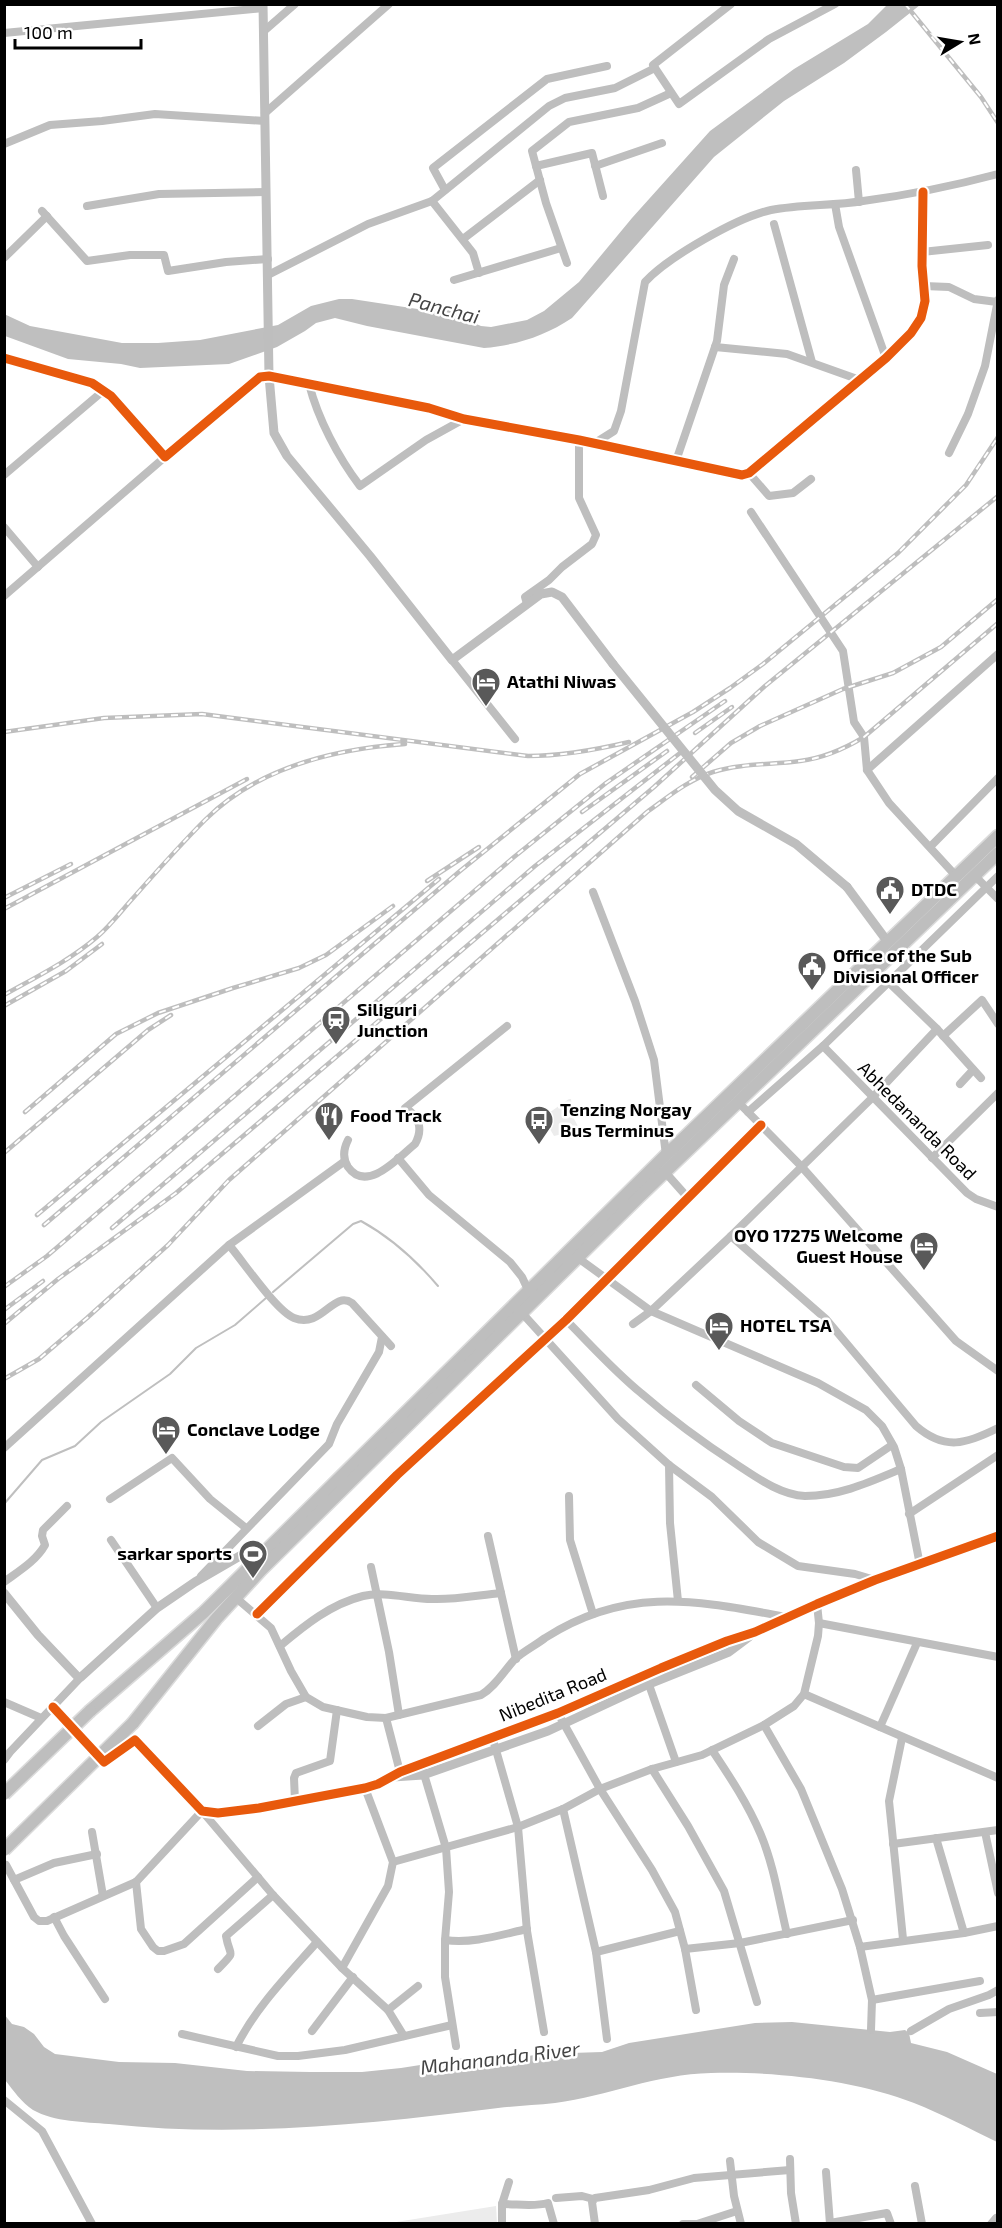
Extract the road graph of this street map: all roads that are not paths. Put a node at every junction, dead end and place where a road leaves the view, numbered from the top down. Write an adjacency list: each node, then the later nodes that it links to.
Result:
1 (295, 4): 6 (street)
2 (389, 4): 11 (street)
3 (731, 4): 9 (street)
4 (835, 4): 10 (street)
5 (263, 6): 6 (street); 7 (street)
6 (264, 32): 11 (street)
7 (4, 33)
8 (607, 66): 19 (street)
9 (655, 68): 10 (street); 19 (street)
10 (671, 93): 14 (street)
11 (265, 117): 13 (street); 20 (street)
12 (662, 143): 15 (street)
13 (4, 144)
14 (536, 166): 15 (street); 18 (street)
15 (595, 166): 22 (street)
16 (856, 170): 24 (street)
17 (998, 174): 21 (street)
18 (540, 180): 28 (street); 30 (street)
19 (445, 190): 23 (street)
20 (266, 192): 26 (street); 33 (street)
21 (923, 192): 24 (street); 31 (street)
22 (603, 196)
23 (432, 201): 28 (street); 37 (street)
24 (859, 202): 25 (street)
25 (835, 204): 42 (street); 51 (street)
26 (87, 206)
27 (774, 224): 44 (street)
28 (463, 239): 36 (street)
29 (988, 245): 31 (street)
30 (561, 248): 35 (street); 36 (street)
31 (922, 252): 39 (street)
32 (4, 258): 33 (street)
33 (268, 259): 37 (street)
34 (734, 259): 41 (street)
35 (567, 263)
36 (479, 273): 38 (street)
37 (268, 275): 45 (street)
38 (454, 280)
39 (924, 286): 40 (street); 42 (street)
40 (997, 301): 52 (street)
41 (715, 347): 44 (street); 54 (street)
42 (886, 358): 46 (street)
43 (5, 359): 48 (street)
44 (812, 362): 46 (street)
45 (269, 376): 47 (street); 53 (street); 64 (street)
46 (860, 380): 55 (street)
47 (309, 384): 49 (street); 49 (street)
48 (103, 391): 53 (street); 56 (street)
49 (464, 419): 50 (street)
50 (579, 440): 51 (street); 62 (street)
51 (595, 443): 54 (street)
52 (949, 453)
53 (165, 457): 60 (street)
54 (676, 461): 55 (street)
55 (748, 473): 57 (street)
56 (4, 475)
57 (811, 478)
58 (751, 512): 66 (street)
59 (4, 527): 60 (street)
60 (38, 567): 61 (street)
61 (4, 596)
62 (527, 604): 64 (street); 77 (street, bridge)
63 (998, 654): 66 (street)
64 (452, 660): 65 (street)
65 (515, 739)
66 (867, 770): 69 (street)
67 (998, 778): 69 (street)
68 (998, 836): 71 (main road)
69 (931, 846): 72 (street)
70 (998, 853): 71 (main road)
71 (970, 870): 72 (main road); 74 (street); 78 (main road)
72 (956, 876): 77 (main road)
73 (998, 876): 74 (street)
74 (987, 887): 76 (street); 79 (street)
75 (593, 892): 96 (street)
76 (998, 899)
77 (887, 941): 92 (main road)
78 (876, 970): 79 (street); 85 (main road)
79 (889, 982): 82 (street); 84 (street)
80 (998, 1024): 83 (street)
81 (507, 1026): 97 (street)
82 (937, 1029): 83 (street); 91 (street)
83 (943, 1036): 87 (street)
84 (823, 1046): 86 (street); 91 (street, Abhedananda Road)
85 (795, 1047): 86 (street); 92 (main road)
86 (807, 1060): 93 (street)
87 (973, 1070): 88 (street); 89 (street)
88 (981, 1078)
89 (960, 1084)
90 (998, 1093): 98 (street)
91 (872, 1098): 98 (street, Abhedananda Road); 100 (street)
92 (734, 1101): 93 (street); 96 (main road); 101 (main road)
93 (748, 1112): 94 (street)
94 (761, 1125): 100 (street); 102 (street)
95 (348, 1140): 99 (street)
96 (666, 1155): 108 (main road)
97 (398, 1158): 99 (street); 108 (street)
98 (932, 1158): 103 (street, Abhedananda Road)
99 (345, 1161): 105 (street)
100 (801, 1166): 104 (street); 116 (street)
101 (665, 1172): 102 (street); 106 (main road)
102 (689, 1199): 107 (street)
103 (998, 1207)
104 (731, 1236): 109 (street); 118 (street)
105 (229, 1245): 113 (street); 120 (street)
106 (578, 1258): 107 (street); 108 (main road)
107 (607, 1280): 109 (street); 111 (street)
108 (533, 1295): 110 (main road); 132 (main road)
109 (651, 1311): 112 (street); 119 (street)
110 (522, 1313): 114 (street); 141 (main road)
111 (566, 1320): 114 (street); 123 (street)
112 (633, 1324)
113 (382, 1337): 115 (street); 128 (street)
114 (546, 1340): 122 (street); 145 (street)
115 (391, 1346)
116 (998, 1371)
117 (696, 1385): 119 (street)
118 (998, 1428)
119 (892, 1445): 123 (street)
120 (4, 1448)
121 (998, 1455): 127 (street)
122 (669, 1465): 135 (street); 142 (street)
123 (901, 1469): 127 (street)
124 (569, 1496): 146 (street)
125 (110, 1499): 128 (street)
126 (67, 1506): 136 (street)
127 (909, 1514): 133 (street)
128 (246, 1528): 137 (street)
129 (488, 1536): 139 (street)
130 (998, 1536): 133 (street, Nibedita Road)
131 (111, 1540): 144 (street)
132 (264, 1553): 137 (street); 182 (main road, bridge)
133 (920, 1565): 135 (street, Nibedita Road)
134 (371, 1567): 140 (street)
135 (875, 1580): 143 (street, Nibedita Road)
136 (4, 1582)
137 (195, 1582): 144 (street)
138 (4, 1593): 153 (street)
139 (501, 1593): 140 (street); 152 (street)
140 (376, 1595): 150 (street); 161 (street)
141 (235, 1597): 145 (street); 193 (main road, bridge)
142 (678, 1601): 146 (street); 147 (street)
143 (817, 1604): 147 (street, Nibedita Road); 148 (street)
144 (157, 1608): 153 (street)
145 (257, 1614): 150 (street)
146 (593, 1614): 152 (street)
147 (788, 1617): 154 (street, Nibedita Road)
148 (819, 1623): 149 (street); 155 (street)
149 (916, 1643): 151 (street); 167 (street)
150 (280, 1646): 156 (street)
151 (998, 1657)
152 (516, 1659): 161 (street)
153 (81, 1677): 158 (street)
154 (647, 1679): 160 (street, Nibedita Road); 164 (street); 173 (street)
155 (804, 1694): 165 (street); 167 (street)
156 (306, 1697): 159 (street); 166 (street)
157 (4, 1702): 162 (street)
158 (52, 1707): 162 (street); 185 (street)
159 (337, 1710): 163 (street); 183 (street)
160 (558, 1713): 164 (street); 168 (street, Nibedita Road)
161 (399, 1715): 163 (street)
162 (41, 1718): 172 (street)
163 (386, 1718): 176 (street)
164 (564, 1723): 170 (street); 181 (street)
165 (764, 1725): 171 (street); 204 (street)
166 (258, 1726)
167 (880, 1727): 169 (street)
168 (492, 1736): 170 (street); 174 (street, Nibedita Road)
169 (902, 1738): 179 (street); 191 (street)
170 (496, 1749): 177 (street); 186 (street)
171 (712, 1750): 173 (street); 209 (street)
172 (4, 1760)
173 (676, 1762): 175 (street)
174 (421, 1764): 176 (street, Nibedita Road); 177 (street)
175 (652, 1769): 181 (street); 213 (street)
176 (400, 1772): 178 (street, Nibedita Road)
177 (423, 1775): 178 (street); 192 (street)
178 (391, 1778): 180 (street, Nibedita Road)
179 (998, 1778)
180 (365, 1788): 183 (street, Nibedita Road); 195 (street)
181 (600, 1789): 184 (street); 207 (street)
182 (4, 1794)
183 (295, 1801): 185 (street, Nibedita Road)
184 (563, 1809): 186 (street); 216 (street)
185 (202, 1811): 197 (street); 199 (street)
186 (518, 1827): 192 (street); 206 (street)
187 (998, 1830): 189 (street)
188 (92, 1832): 194 (street)
189 (986, 1832): 190 (street); 200 (street)
190 (936, 1838): 191 (street); 208 (street)
191 (893, 1844): 211 (street)
192 (446, 1848): 195 (street); 210 (street)
193 (4, 1850)
194 (97, 1854): 198 (street); 201 (street)
195 (393, 1862): 217 (street)
196 (6, 1865): 198 (street)
197 (258, 1877): 199 (street); 202 (street)
198 (14, 1880): 203 (street)
199 (136, 1882): 201 (street)
200 (998, 1893)
201 (103, 1896): 203 (street)
202 (273, 1896): 212 (street); 218 (street)
203 (54, 1917): 223 (street)
204 (853, 1920): 209 (street); 214 (street)
205 (998, 1926): 208 (street)
206 (527, 1929): 210 (street); 234 (street)
207 (680, 1931): 215 (street); 216 (street)
208 (964, 1933): 211 (street)
209 (787, 1934): 213 (street)
210 (444, 1940): 230 (street)
211 (903, 1940): 214 (street)
212 (317, 1942): 217 (street); 239 (street)
213 (741, 1943): 215 (street); 225 (street)
214 (860, 1947): 224 (street)
215 (686, 1949): 227 (street)
216 (596, 1952): 237 (street)
217 (342, 1968): 219 (street)
218 (218, 1970)
219 (352, 1977): 226 (street); 232 (street)
220 (980, 1981): 224 (street)
221 (417, 1986): 226 (street)
222 (998, 1990): 233 (street)
223 (105, 1999)
224 (872, 2000): 231 (street)
225 (757, 2002)
226 (388, 2010): 236 (street)
227 (696, 2010)
228 (998, 2012): 229 (street)
229 (980, 2013)
230 (452, 2025): 236 (street); 238 (street)
231 (871, 2030)
232 (312, 2031)
233 (911, 2031)
234 (544, 2032)
235 (182, 2034): 239 (street)
236 (404, 2036): 239 (street)
237 (607, 2039)
238 (456, 2046)
239 (236, 2047)
240 (4, 2100): 252 (street)
241 (790, 2159): 243 (street)
242 (730, 2161): 245 (street)
243 (790, 2170): 245 (street); 259 (street)
244 (826, 2172): 260 (street)
245 (731, 2174): 249 (street); 251 (street)
246 (509, 2182): 250 (street)
247 (915, 2186): 262 (street)
248 (556, 2199): 249 (street)
249 (593, 2199): 255 (street)
250 (502, 2204): 253 (street); 254 (street)
251 (737, 2211): 257 (street); 258 (street)
252 (92, 2223)
253 (502, 2223)
254 (554, 2223)
255 (596, 2223)
256 (683, 2223): 257 (street)
257 (696, 2223)
258 (741, 2223)
259 (796, 2223)
260 (830, 2223): 261 (street)
261 (891, 2223)
262 (921, 2223)

